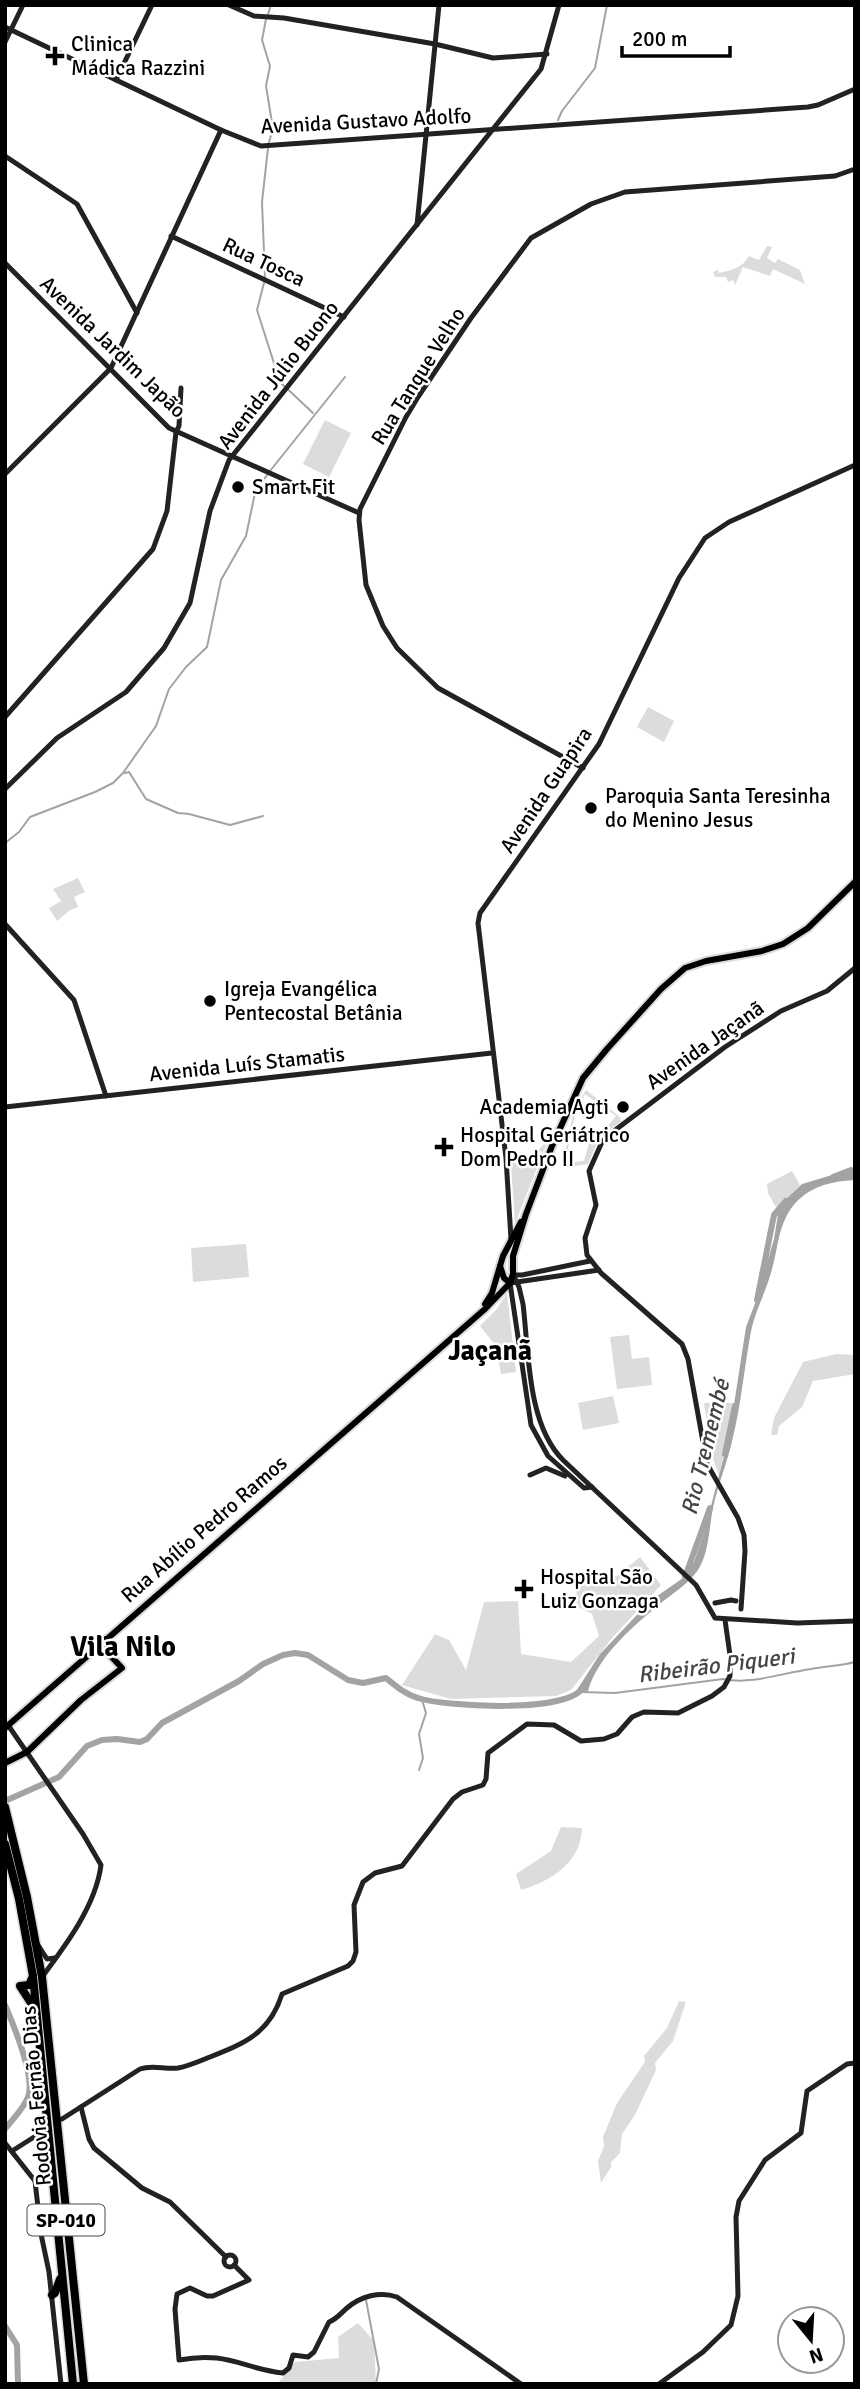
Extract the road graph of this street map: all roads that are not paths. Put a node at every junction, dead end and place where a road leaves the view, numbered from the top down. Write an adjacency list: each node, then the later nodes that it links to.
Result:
1 (23, 5): 6 (street)
2 (152, 5): 10 (street)
3 (229, 5): 8 (street)
4 (439, 5): 8 (street)
5 (559, 5): 9 (street, Avenida Júlio Buono)
6 (8, 28): 7 (street); 10 (street, Avenida Gustavo Adolfo)
7 (5, 42)
8 (435, 44): 9 (street); 14 (street)
9 (547, 54): 12 (street, Avenida Júlio Buono)
10 (116, 80): 13 (street, Avenida Gustavo Adolfo)
11 (855, 89): 12 (street, Avenida Gustavo Adolfo)
12 (495, 129): 14 (street, Avenida Gustavo Adolfo); 17 (street, Avenida Júlio Buono)
13 (220, 130): 14 (street, Avenida Gustavo Adolfo); 18 (street)
14 (425, 134): 17 (street)
15 (5, 156): 20 (street)
16 (855, 169): 28 (street, Rua Tanque Velho)
17 (417, 225): 21 (street, Avenida Júlio Buono)
18 (171, 236): 20 (street); 21 (street, Rua Tosca)
19 (5, 263): 22 (street, Avenida Jardim Japão)
20 (137, 313): 22 (street)
21 (344, 317): 25 (street, Avenida Júlio Buono)
22 (111, 368): 24 (street, Avenida Jardim Japão); 27 (street)
23 (181, 388): 24 (street)
24 (176, 432): 25 (street, Avenida Jardim Japão); 29 (street)
25 (233, 456): 28 (street, Avenida Jardim Japão); 31 (street, Avenida Júlio Buono)
26 (855, 465): 30 (street, Avenida Guapira)
27 (5, 474)
28 (359, 513): 30 (street)
29 (5, 717)
30 (583, 768): 35 (street, Avenida Guapira)
31 (5, 789)
32 (855, 882): 38 (main road)
33 (5, 924): 36 (street)
34 (855, 968): 42 (street, Avenida Jaçanã)
35 (492, 1053): 36 (street, Avenida Luís Stamatis); 39 (street, Avenida Guapira)
36 (106, 1096): 37 (street, Avenida Luís Stamatis)
37 (5, 1107)
38 (526, 1214): 39 (main road); 41 (main road)
39 (511, 1239): 40 (main road); 41 (main road)
40 (503, 1256): 41 (main road); 43 (main road)
41 (512, 1259): 46 (main road)
42 (590, 1261): 44 (street); 45 (street); 46 (street)
43 (499, 1264): 47 (main road); 48 (main road)
44 (599, 1270): 45 (street); 52 (street)
45 (586, 1272): 47 (street)
46 (513, 1274): 47 (main road)
47 (513, 1282): 48 (main road, Rua Abílio Pedro Ramos); 50 (street); 51 (street)
48 (478, 1313): 61 (main road, Rua Abílio Pedro Ramos)
49 (530, 1475): 50 (street)
50 (570, 1478): 51 (street)
51 (592, 1487): 53 (street)
52 (743, 1586): 54 (street); 56 (street)
53 (704, 1597): 55 (street); 57 (street)
54 (736, 1601): 55 (street); 56 (street)
55 (715, 1603): 57 (street)
56 (741, 1610): 58 (street); 59 (street)
57 (712, 1612): 58 (street)
58 (727, 1620): 59 (street); 74 (street)
59 (750, 1620): 60 (street)
60 (855, 1621)
61 (106, 1639): 62 (main road, Rua Abílio Pedro Ramos); 63 (main road)
62 (93, 1651): 63 (main road); 64 (main road, Rua Abílio Pedro Ramos)
63 (106, 1651): 65 (main road)
64 (6, 1725): 65 (street)
65 (27, 1752): 66 (main road); 70 (street)
66 (5, 1763)
67 (5, 1807): 69 (highway, Rodovia Fernão Dias / SP-010)
68 (5, 1844): 71 (highway, Rodovia Fernão Dias / SP-010)
69 (35, 1939): 70 (street); 71 (highway, Rodovia Fernão Dias / SP-010)
70 (58, 1957): 71 (street)
71 (38, 1977): 72 (highway, Rodovia Fernão Dias / SP-010); 72 (highway); 83 (highway, Rodovia Fernão Dias / SP-010)
72 (38, 2014): 79 (highway, Rodovia Fernão Dias / SP-010)
73 (855, 2063): 85 (street)
74 (82, 2107): 75 (street); 84 (street)
75 (62, 2119)
76 (42, 2132): 78 (street)
77 (5, 2143): 78 (street)
78 (12, 2151): 80 (street)
79 (61, 2272): 80 (highway); 82 (highway, Rodovia Fernão Dias / SP-010)
80 (52, 2295): 81 (street)
81 (61, 2384)
82 (73, 2384)
83 (84, 2384)
84 (521, 2384)
85 (659, 2384)

